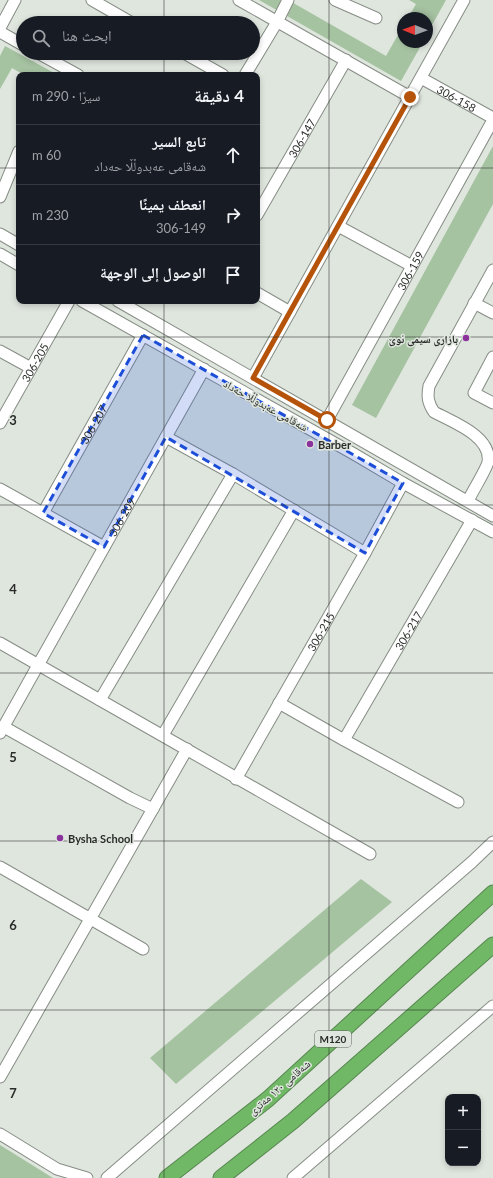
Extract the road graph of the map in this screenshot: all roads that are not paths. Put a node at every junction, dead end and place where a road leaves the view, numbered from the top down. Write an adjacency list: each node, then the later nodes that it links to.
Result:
1 (15, 0): 10 (street)
2 (92, 0): 7 (street)
3 (239, 0): 9 (street)
4 (288, 0): 9 (street)
5 (335, 0): 8 (street)
6 (462, 1): 21 (street)
7 (120, 16)
8 (376, 18)
9 (277, 22): 13 (street); 17 (street)
10 (0, 28)
11 (0, 32): 12 (street)
12 (16, 41)
13 (260, 50)
14 (51, 60): 18 (street)
15 (196, 60): 19 (street)
16 (254, 60): 20 (street)
17 (346, 60): 22 (street); 26 (street, 306-147)
18 (73, 72)
19 (218, 72)
20 (247, 72)
21 (421, 78): 22 (street); 23 (street, 306-158)
22 (410, 97): 27 (street)
23 (493, 119): 32 (street, 306-159)
24 (16, 158): 25 (street)
25 (0, 197)
26 (260, 210)
27 (338, 226): 32 (street); 39 (street)
28 (0, 234): 29 (street)
29 (15, 242): 30 (street)
30 (1, 255): 31 (street)
31 (16, 263)
32 (412, 266): 48 (street, 306-159)
33 (493, 270): 35 (street)
34 (260, 295): 39 (street)
35 (474, 303): 40 (street); 56 (street)
36 (68, 304): 44 (street, 306-205)
37 (87, 304): 41 (street, شەقامی عەبدوڵڵا حەداد)
38 (123, 304): 46 (street, شەقامی عەبدوڵڵا حەداد)
39 (290, 312): 46 (street)
40 (493, 313)
41 (143, 335): 45 (street, شەقامی عەبدوڵڵا حەداد); 58 (street, 306-207)
42 (0, 351): 44 (street)
43 (493, 356): 47 (street)
44 (31, 368): 49 (street, 306-205)
45 (204, 369): 50 (street, 306-209); 52 (street, شەقامی عەبدوڵڵا حەداد)
46 (253, 378): 48 (street, شەقامی عەبدوڵڵا حەداد)
47 (493, 403)
48 (327, 420): 51 (street, شەقامی عەبدوڵڵا حەداد)
49 (0, 423)
50 (166, 437): 53 (street); 62 (street, 306-209)
51 (362, 441): 52 (street); 56 (street, شەقامی عەبدوڵڵا حەداد)
52 (354, 454): 54 (street, شەقامی عەبدوڵڵا حەداد)
53 (233, 474): 57 (street); 66 (street)
54 (402, 482): 60 (street, شەقامی عەبدوڵڵا حەداد); 63 (street, 306-215)
55 (0, 489): 58 (street)
56 (468, 501): 59 (street, شەقامی عەبدوڵڵا حەداد)
57 (294, 510): 63 (street); 69 (street)
58 (43, 513): 62 (street)
59 (493, 516)
60 (472, 520): 61 (street, شەقامی عەبدوڵڵا حەداد); 70 (street, 306-217)
61 (493, 532)
62 (104, 547): 65 (street, 306-209)
63 (366, 553): 67 (street, 306-215)
64 (0, 643): 65 (street)
65 (38, 664): 66 (street); 68 (street, 306-209)
66 (100, 700): 69 (street)
67 (279, 703): 70 (street); 72 (street, 306-215)
68 (2, 730): 74 (street)
69 (163, 735): 71 (street)
70 (344, 740): 73 (street)
71 (187, 749): 72 (street); 74 (street)
72 (236, 779): 76 (street)
73 (458, 802)
74 (153, 809): 79 (street)
75 (493, 842): 88 (street)
76 (370, 854)
77 (0, 867): 79 (street)
78 (493, 893): 89 (highway, شەقامی ١٢٠ مەتری / M120)
79 (90, 919): 81 (street); 83 (street)
80 (493, 945): 90 (highway)
81 (143, 949)
82 (493, 1006): 91 (street)
83 (0, 1077)
84 (0, 1134): 85 (street)
85 (57, 1169): 86 (street); 87 (street)
86 (65, 1178)
87 (87, 1178)
88 (107, 1178)
89 (167, 1178)
90 (221, 1178)
91 (293, 1178)

